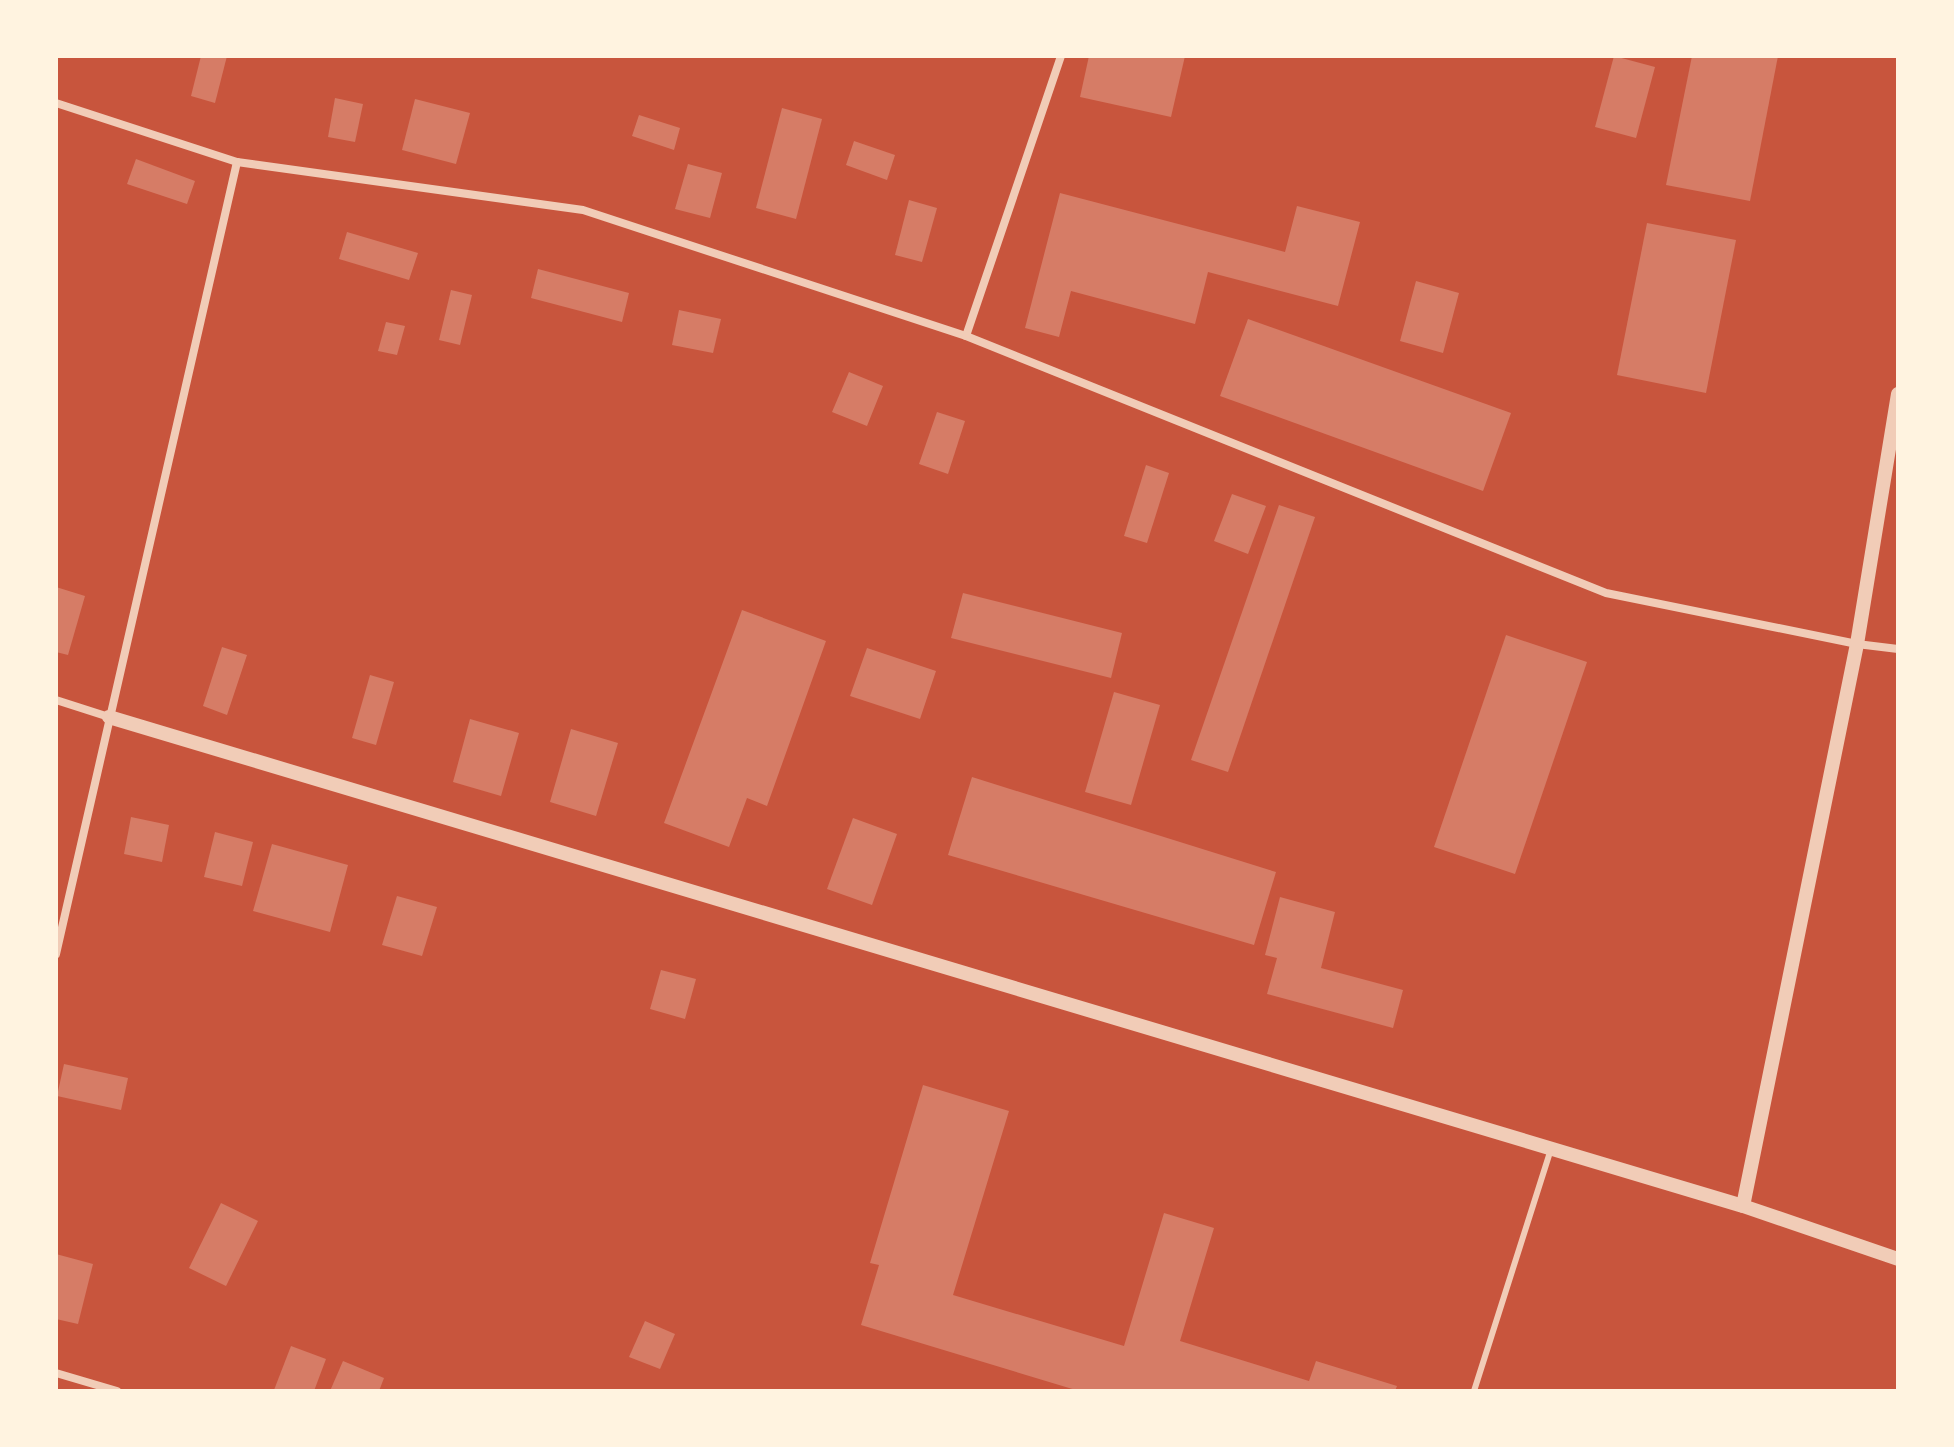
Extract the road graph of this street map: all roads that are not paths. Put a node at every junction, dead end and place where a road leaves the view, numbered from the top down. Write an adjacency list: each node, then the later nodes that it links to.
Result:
1 (1061, 56): 4 (street)
2 (56, 103): 3 (street)
3 (237, 162): 4 (street); 9 (street)
4 (966, 336): 6 (street)
5 (1898, 394): 6 (street)
6 (1857, 644): 7 (street); 12 (street)
7 (1898, 649)
8 (56, 700): 9 (street)
9 (109, 717): 10 (street); 11 (street)
10 (56, 954)
11 (1551, 1149): 12 (street); 16 (lane)
12 (1743, 1206): 13 (street)
13 (1898, 1259)
14 (56, 1373): 15 (street)
15 (117, 1391)
16 (1474, 1391)

